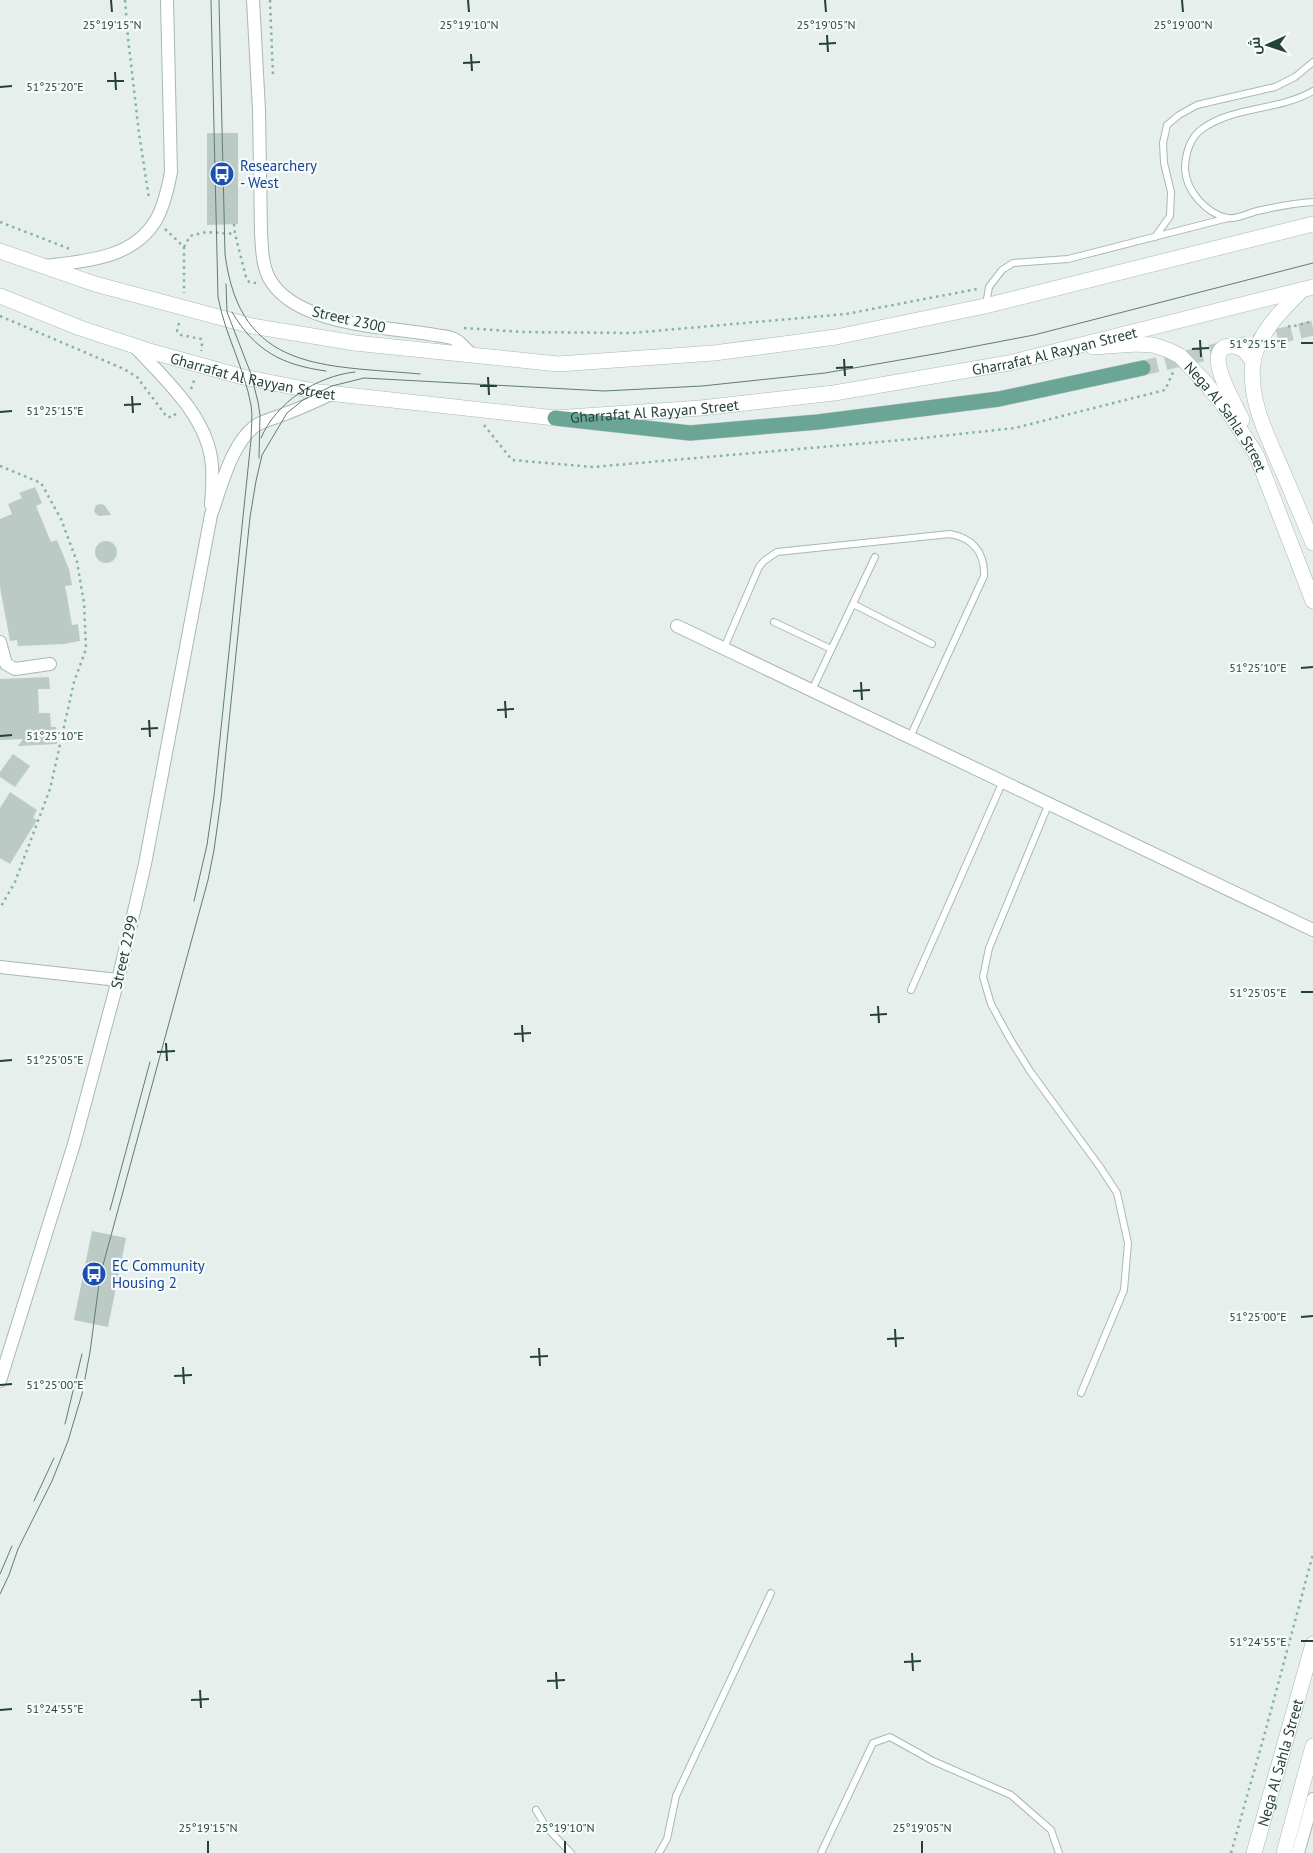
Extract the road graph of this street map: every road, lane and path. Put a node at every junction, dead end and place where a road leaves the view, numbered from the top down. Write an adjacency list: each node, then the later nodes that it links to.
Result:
1 (125, 0): 9 (path)
2 (167, 0): 18 (street)
3 (253, 0): 28 (street, Street 2300)
4 (270, 0): 6 (path)
5 (1313, 62): 14 (lane)
6 (273, 82)
7 (1313, 91): 10 (lane)
8 (1313, 202): 10 (lane)
9 (148, 203)
10 (1228, 218): 14 (lane)
11 (0, 222): 16 (path)
12 (1313, 224): 22 (main road)
13 (235, 234): 15 (path)
14 (1155, 237): 19 (lane)
15 (184, 247)
16 (72, 249)
17 (0, 251): 18 (main road)
18 (42, 266): 28 (main road)
19 (989, 287): 22 (lane); 25 (path)
20 (1307, 289): 23 (main road, Nega Al Sahla Street); 27 (main road, Gharrafat Al Rayyan Street)
21 (0, 296): 26 (main road, Gharrafat Al Rayyan Street)
22 (985, 306): 28 (main road)
23 (1274, 320): 24 (path); 29 (main road, Nega Al Sahla Street)
24 (1313, 321)
25 (458, 328)
26 (134, 346): 31 (main road, Gharrafat Al Rayyan Street); 34 (street, Street 2299)
27 (1054, 351): 32 (main road, Gharrafat Al Rayyan Street); 33 (main road, Nega Al Sahla Street)
28 (472, 355)
29 (1254, 362): 33 (main road); 35 (main road, Nega Al Sahla Street)
30 (1143, 368): 32 (main road)
31 (332, 394): 32 (main road, Gharrafat Al Rayyan Street); 34 (street, Street 2299)
32 (555, 418)
33 (1256, 454): 37 (main road, Nega Al Sahla Street)
34 (211, 515): 52 (street, Street 2299)
35 (1313, 543)
36 (875, 557): 38 (lane)
37 (1313, 601)
38 (853, 604): 42 (lane); 44 (lane)
39 (774, 622): 44 (lane)
40 (677, 626): 43 (street)
41 (0, 642): 45 (street)
42 (932, 644)
43 (724, 648): 46 (street); 47 (lane)
44 (831, 649): 46 (lane)
45 (50, 664)
46 (812, 690): 47 (street)
47 (910, 737): 48 (street)
48 (1003, 781): 49 (street); 53 (lane)
49 (1049, 804): 50 (street); 55 (lane)
50 (1313, 930)
51 (0, 967): 52 (street)
52 (118, 980): 54 (street, Street 2299)
53 (911, 990)
54 (0, 1381)
55 (1081, 1393)
56 (1313, 1554): 66 (path)
57 (771, 1593): 63 (lane)
58 (1313, 1644): 67 (main road, Nega Al Sahla Street)
59 (1313, 1746): 68 (main road, Nega Al Sahla Street)
60 (1313, 1802): 69 (street)
61 (536, 1810): 62 (lane)
62 (571, 1853)
63 (660, 1853)
64 (821, 1853): 65 (lane)
65 (1059, 1853)
66 (1231, 1853)
67 (1254, 1853)
68 (1284, 1853)
69 (1298, 1853)

